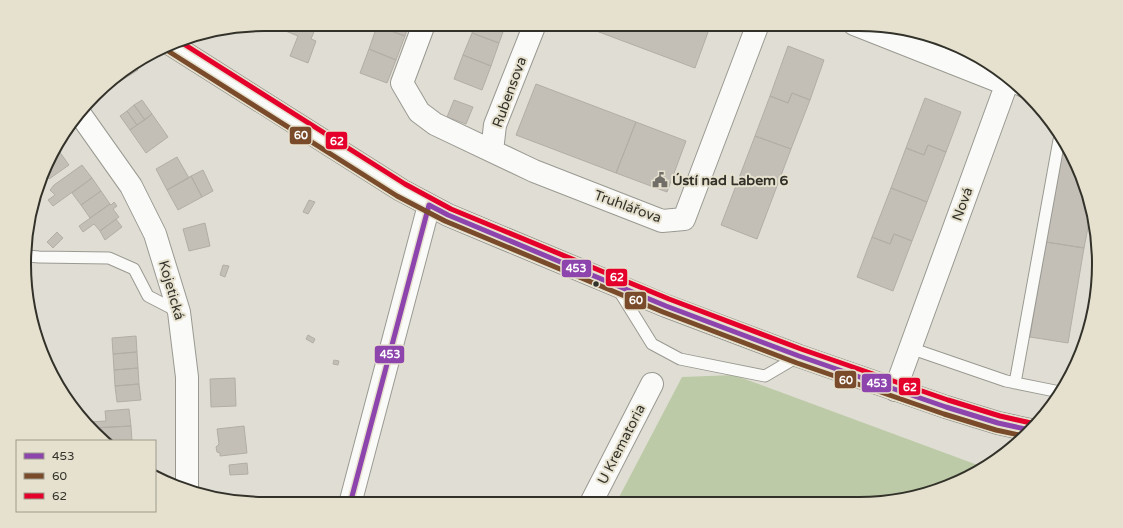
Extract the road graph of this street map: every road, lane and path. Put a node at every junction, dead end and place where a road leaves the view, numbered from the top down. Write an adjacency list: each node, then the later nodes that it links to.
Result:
1 (421, 31): 10 (street)
2 (532, 31): 10 (street, Rubensova)
3 (755, 31): 10 (street, Truhlářova)
4 (872, 31): 6 (street)
5 (177, 48): 11 (street)
6 (1003, 80)
7 (1006, 84): 15 (street, Nová)
8 (83, 118): 14 (street, Kojetická)
9 (1058, 144): 17 (lane)
10 (492, 151)
11 (429, 205): 13 (street); 23 (street)
12 (31, 256): 14 (lane)
13 (616, 285): 16 (street); 16 (lane)
14 (179, 312): 22 (street, Kojetická)
15 (910, 348): 17 (lane); 19 (street, Nová)
16 (799, 356): 19 (street)
17 (1015, 383): 20 (lane)
18 (652, 384): 24 (street, U Krematoria)
19 (895, 390): 21 (street)
20 (1054, 391)
21 (1024, 429)
22 (187, 484)
23 (352, 497)
24 (594, 497)

